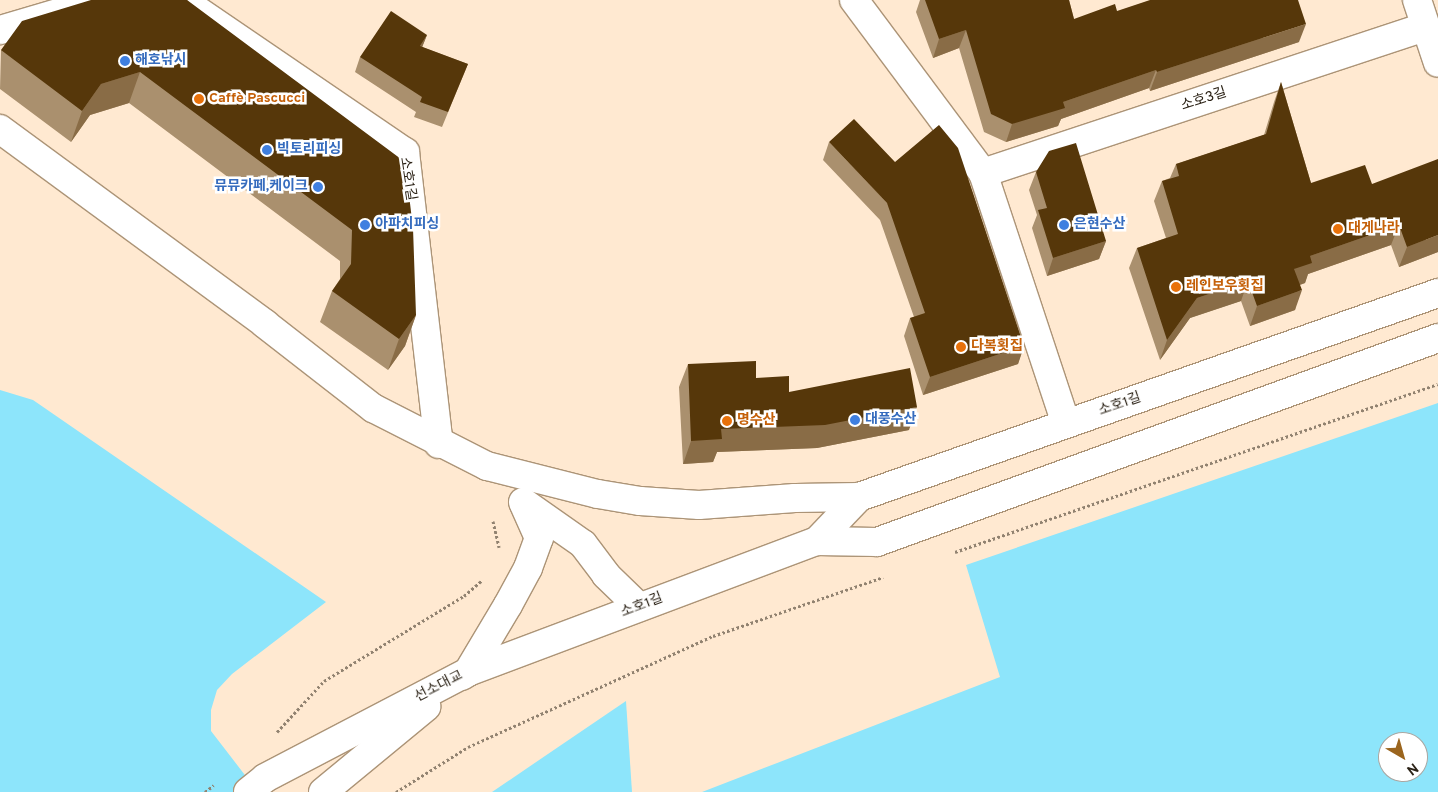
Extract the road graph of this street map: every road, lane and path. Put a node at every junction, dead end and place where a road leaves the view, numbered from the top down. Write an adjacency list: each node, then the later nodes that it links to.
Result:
1 (102, 0): 6 (street)
2 (182, 0): 14 (street, 소호1길)
3 (854, 0): 9 (street)
4 (1417, 0): 5 (street)
5 (1425, 26): 7 (street); 9 (street, 소호3길)
6 (0, 30)
7 (1438, 63)
8 (0, 129): 14 (street)
9 (983, 173): 13 (street)
10 (1438, 293): 13 (street, 소호1길)
11 (1438, 338): 19 (street, 소호1길)
12 (1438, 384): 21 (path)
13 (1066, 424): 16 (street, 소호1길)
14 (439, 444): 15 (street)
15 (487, 466): 16 (street); 17 (street)
16 (859, 497): 19 (street, 소호1길)
17 (524, 504): 24 (street); 25 (street)
18 (493, 519): 20 (path)
19 (817, 541): 24 (street, 소호1길)
20 (500, 553)
21 (948, 555)
22 (892, 574): 29 (path)
23 (483, 579): 26 (path)
24 (639, 607): 25 (street, 소호1길)
25 (468, 672): 27 (street, 선소대교); 28 (street, 선소대교)
26 (273, 737)
27 (248, 792)
28 (323, 792)
29 (396, 792)

